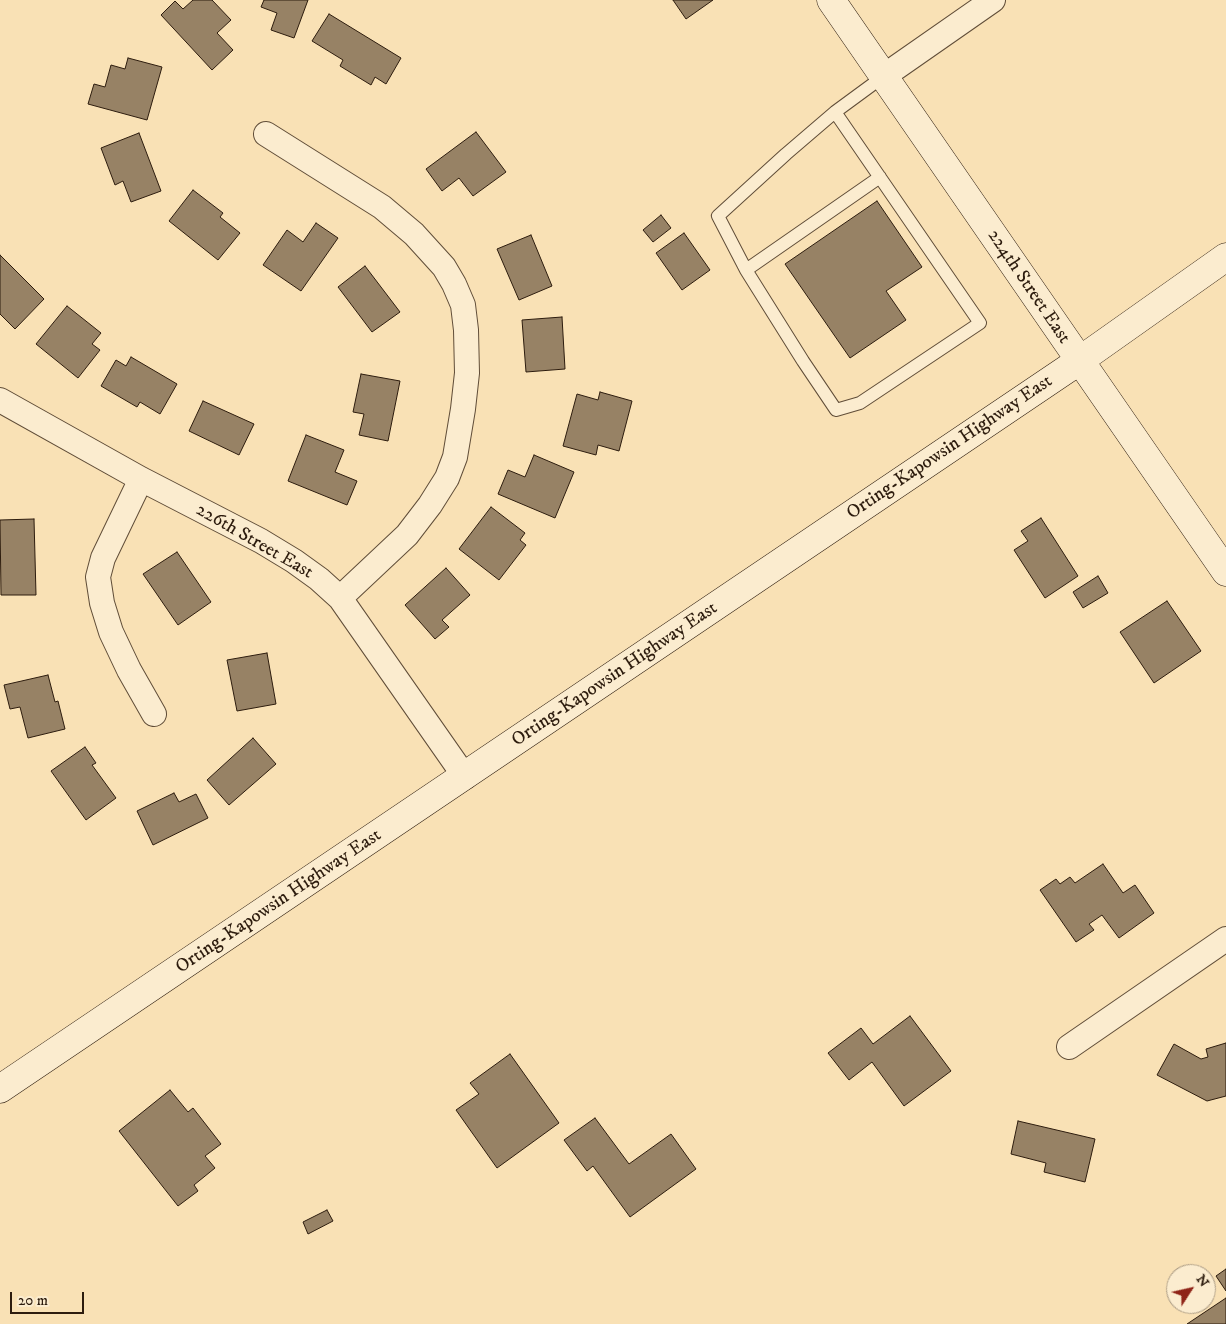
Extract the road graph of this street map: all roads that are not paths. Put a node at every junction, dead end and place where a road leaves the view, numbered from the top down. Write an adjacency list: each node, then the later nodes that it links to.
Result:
1 (831, 0): 3 (main road, 224th Street East)
2 (993, 0): 3 (street)
3 (884, 76): 4 (lane); 9 (main road, 224th Street East)
4 (835, 112): 6 (lane); 8 (lane)
5 (266, 134): 13 (street)
6 (880, 177): 8 (lane); 8 (lane)
7 (1226, 257): 9 (main road, Orting-Kapowsin Highway East)
8 (746, 270)
9 (1079, 361): 12 (main road, 224th Street East); 15 (main road, Orting-Kapowsin Highway East)
10 (0, 400): 11 (street, 226th Street East)
11 (142, 479): 13 (street, 226th Street East); 14 (street)
12 (1226, 572)
13 (340, 598): 15 (street, 226th Street East)
14 (154, 714)
15 (465, 777): 18 (main road, Orting-Kapowsin Highway East)
16 (1226, 939): 17 (street)
17 (1069, 1047)
18 (0, 1089)

